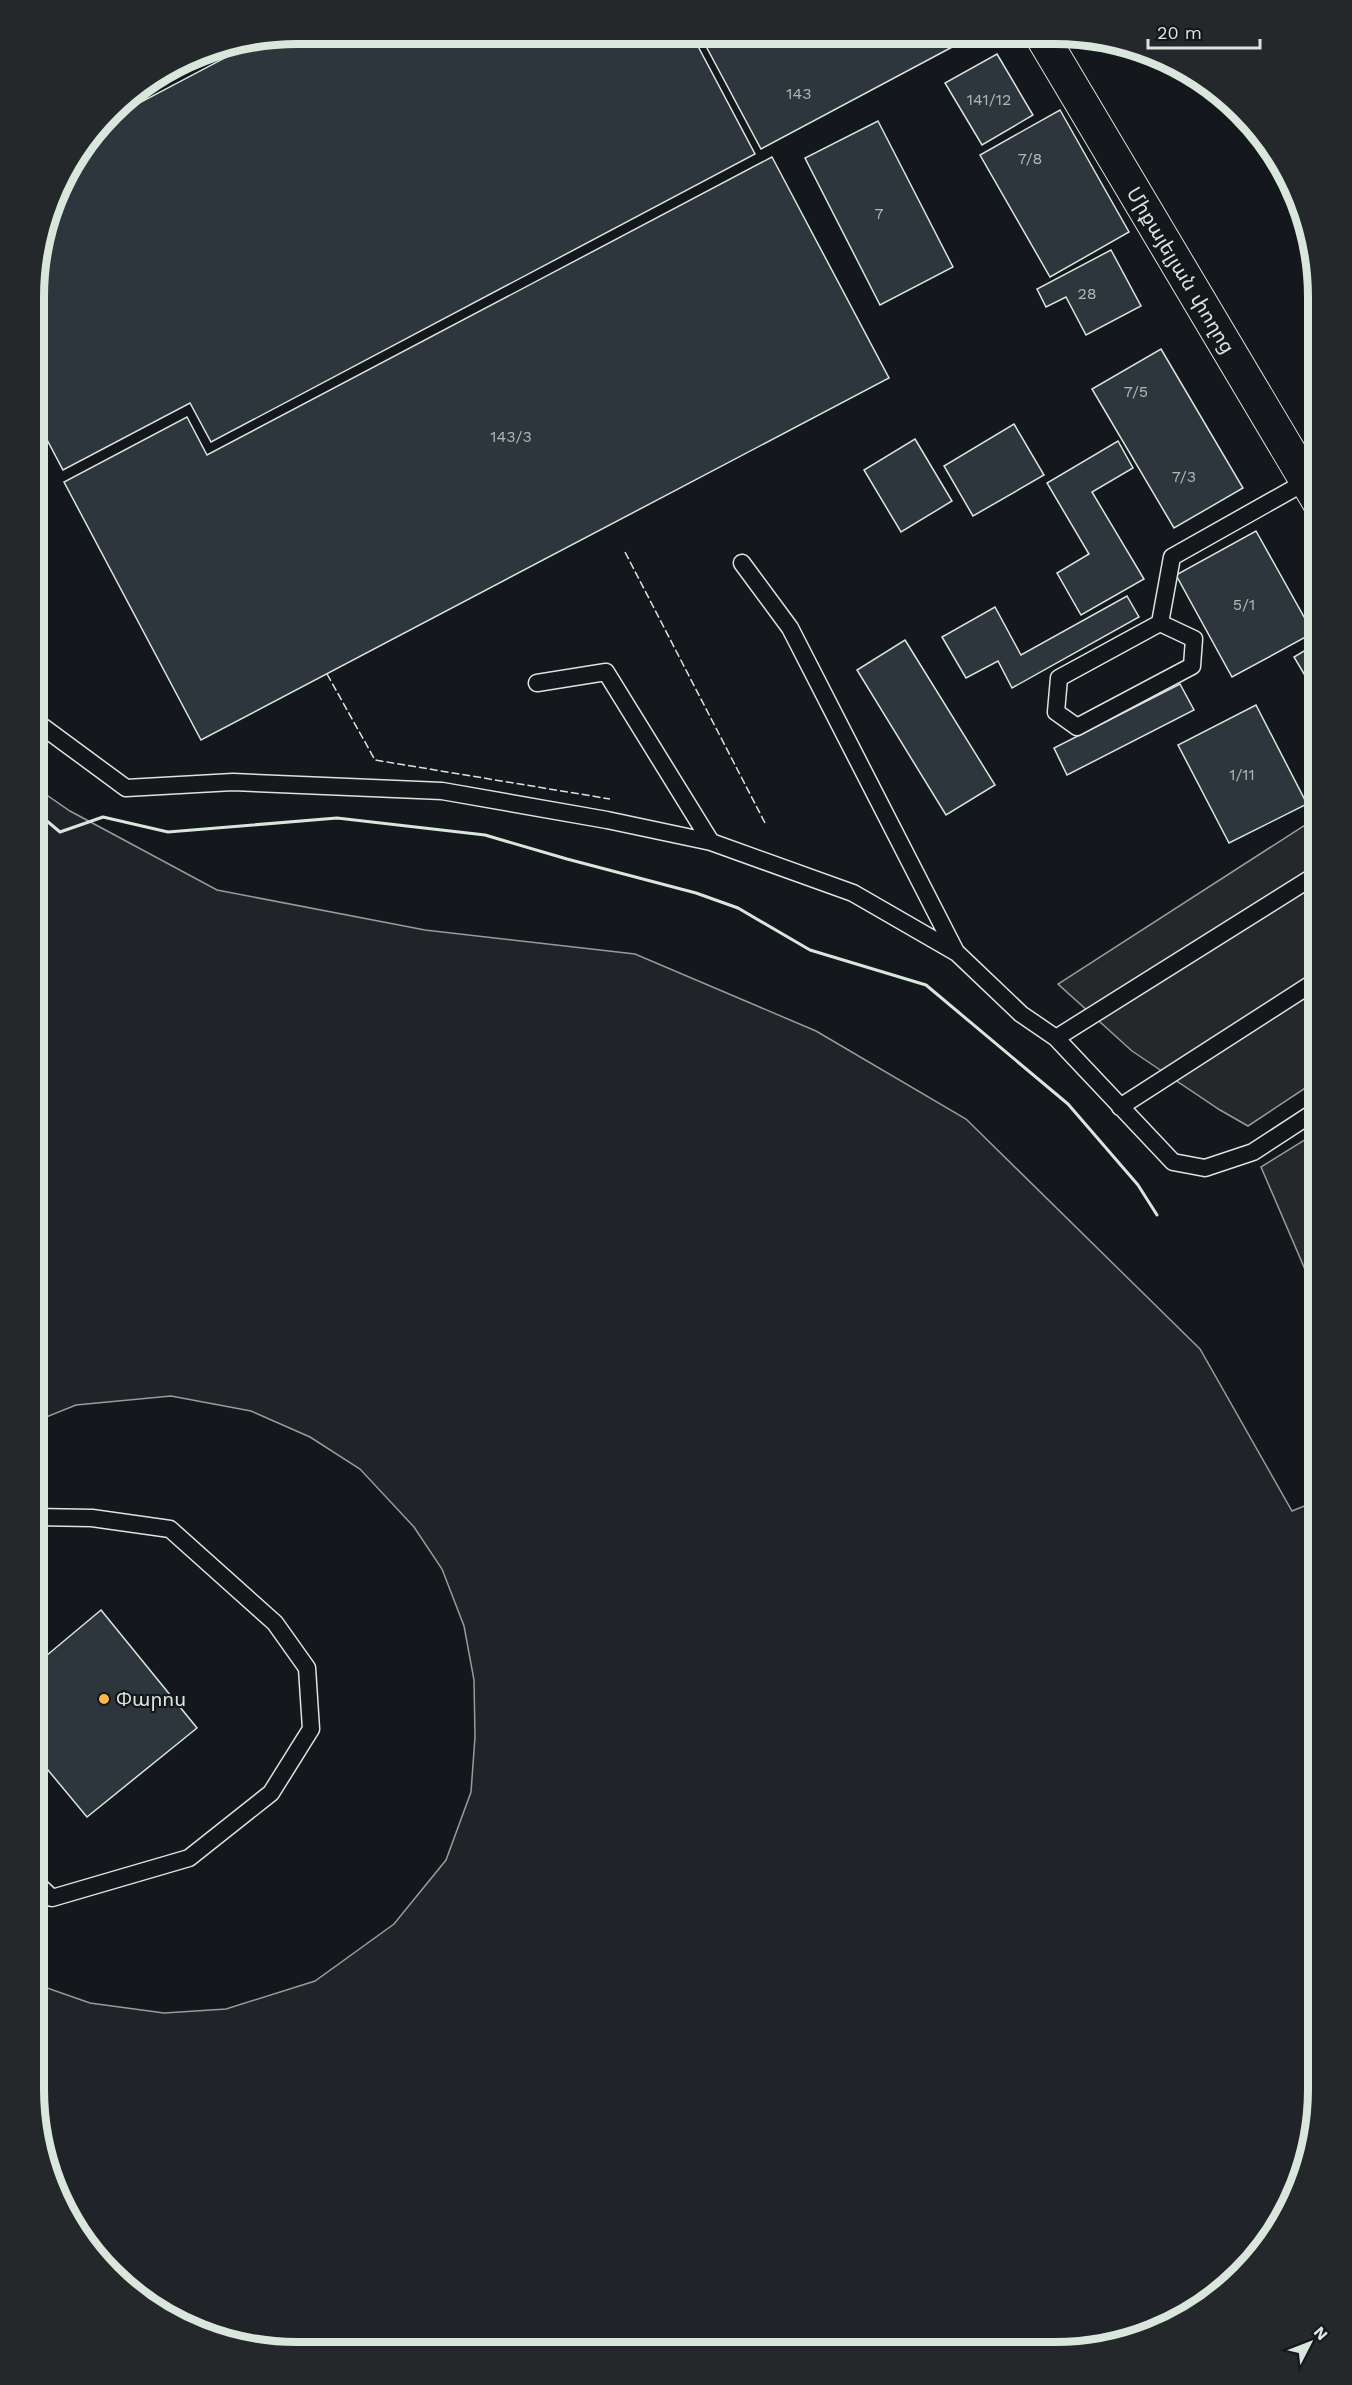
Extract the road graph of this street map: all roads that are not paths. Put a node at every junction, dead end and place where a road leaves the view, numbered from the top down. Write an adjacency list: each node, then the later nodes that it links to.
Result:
1 (1047, 44): 2 (street, Միքայելյան փողոց)
2 (1309, 485)
3 (1309, 494): 5 (lane)
4 (742, 564): 10 (lane)
5 (1160, 623): 5 (lane)
6 (537, 683): 8 (lane)
7 (44, 728): 8 (lane)
8 (711, 842): 10 (lane)
9 (1309, 879): 12 (lane)
10 (957, 953): 12 (lane)
11 (1309, 985): 13 (lane)
12 (1056, 1038): 13 (lane)
13 (1120, 1107): 14 (lane)
14 (1309, 1115)
15 (44, 1517): 16 (lane)
16 (44, 1890)

